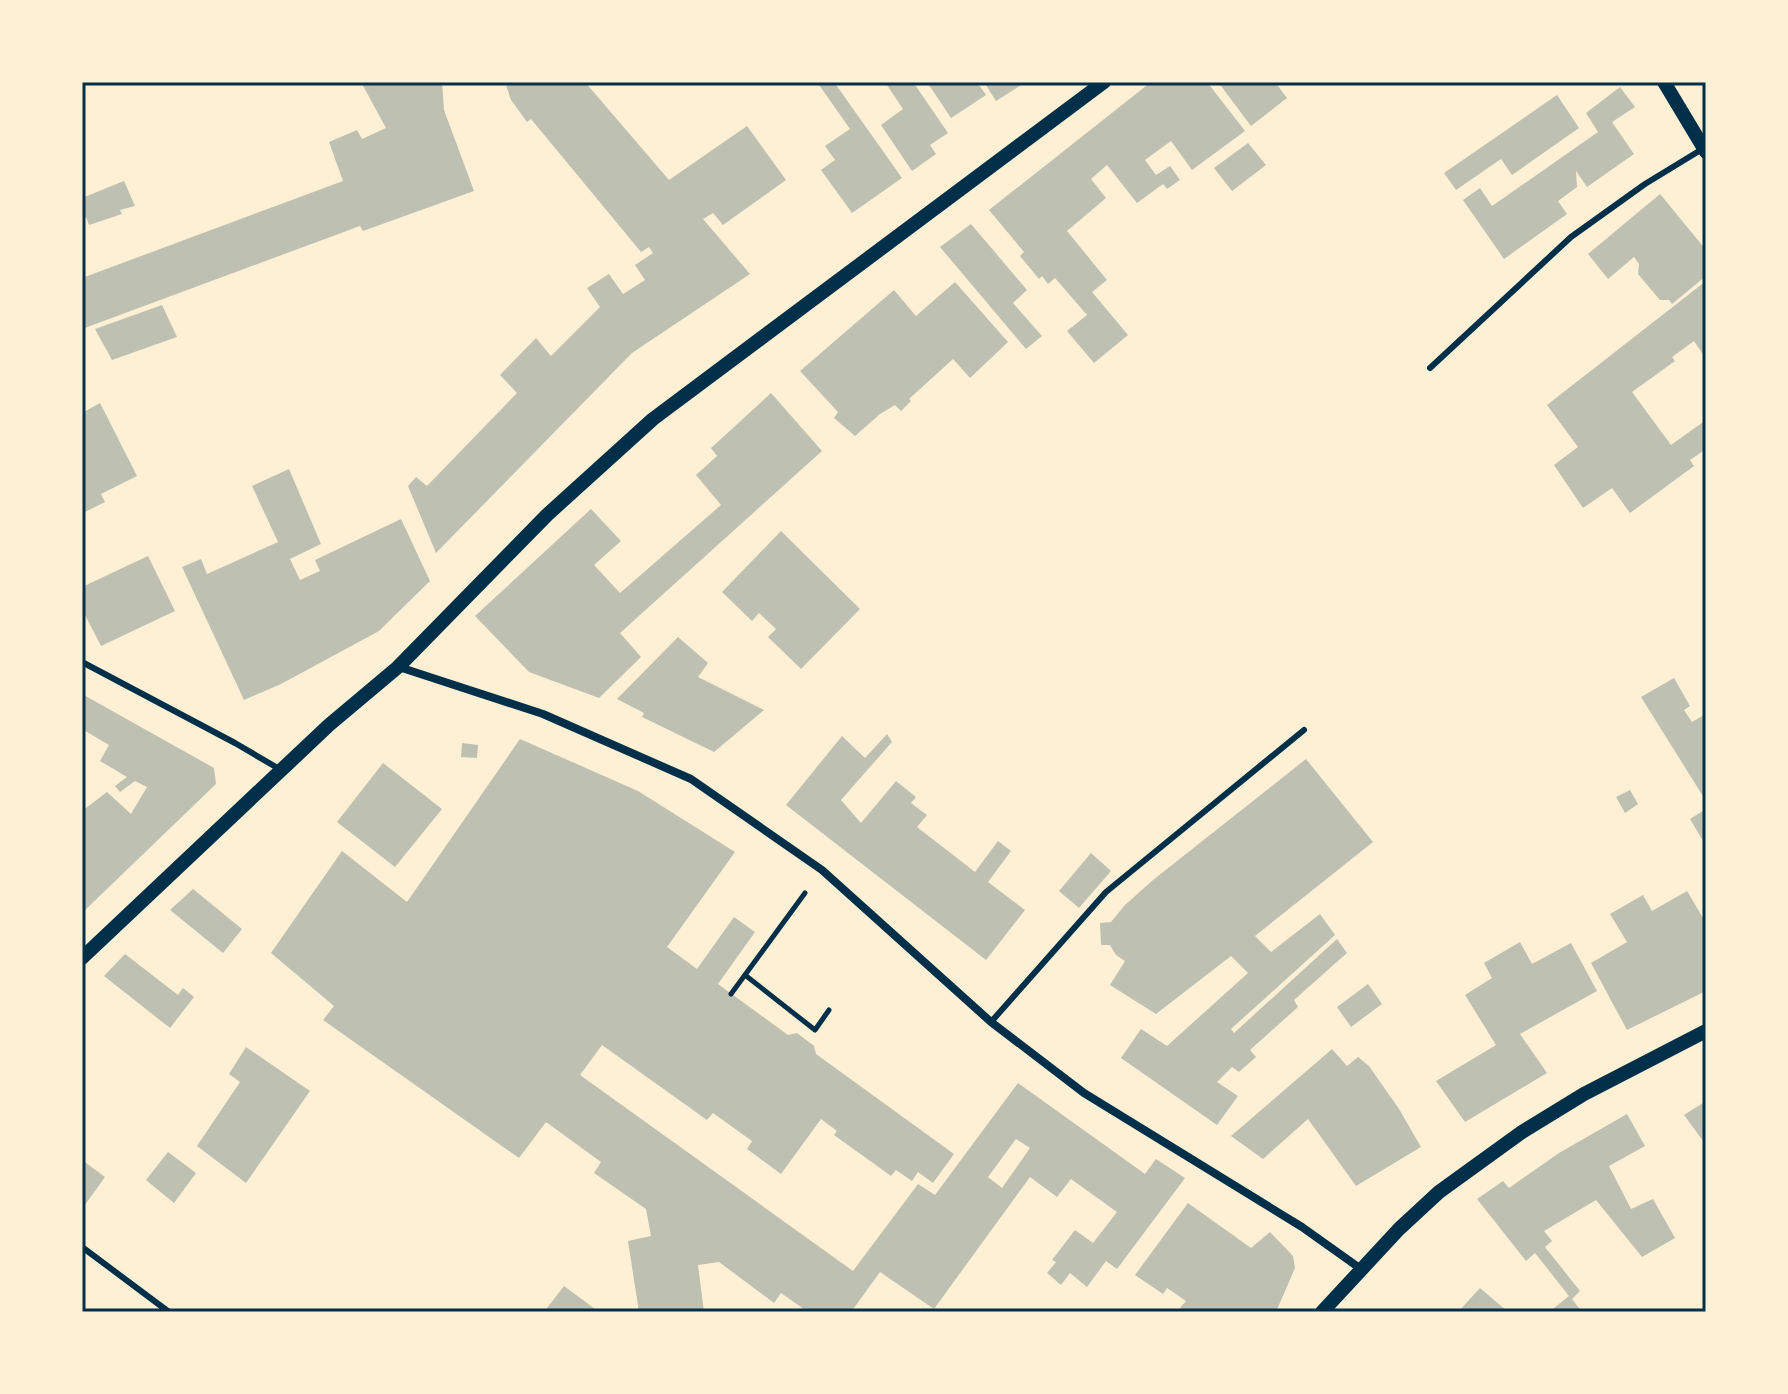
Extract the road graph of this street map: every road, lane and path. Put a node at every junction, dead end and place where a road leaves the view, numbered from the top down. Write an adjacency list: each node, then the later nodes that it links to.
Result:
1 (1104, 82): 6 (street)
2 (1664, 82): 3 (street)
3 (1705, 150): 4 (lane)
4 (1430, 368)
5 (82, 662): 8 (lane)
6 (398, 667): 8 (street); 9 (street)
7 (1304, 730): 14 (lane)
8 (281, 770): 10 (street)
9 (822, 870): 11 (path); 14 (street)
10 (82, 958)
11 (745, 975): 12 (path); 13 (path)
12 (731, 994)
13 (829, 1010)
14 (991, 1022): 17 (street)
15 (1706, 1031): 17 (street)
16 (82, 1247): 18 (lane)
17 (1361, 1269): 19 (street)
18 (169, 1312)
19 (1322, 1312)

